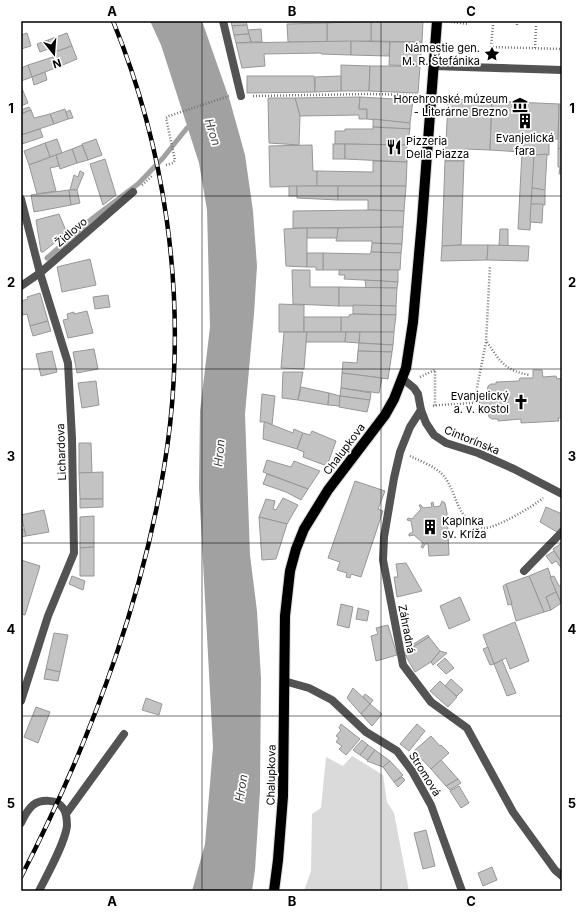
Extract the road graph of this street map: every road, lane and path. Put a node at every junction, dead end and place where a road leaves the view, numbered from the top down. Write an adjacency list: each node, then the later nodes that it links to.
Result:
1 (223, 21): 13 (street)
2 (437, 21): 11 (main road, Chalupkova)
3 (517, 21): 7 (path)
4 (451, 22): 5 (path)
5 (469, 24)
6 (493, 25): 9 (path)
7 (517, 25)
8 (536, 26): 9 (path)
9 (535, 48): 10 (path)
10 (562, 49)
11 (434, 66): 12 (street); 24 (main road, Chalupkova)
12 (562, 70)
13 (238, 95): 14 (path); 15 (path)
14 (422, 96)
15 (166, 165)
16 (133, 192): 19 (street, Židlovo)
17 (21, 199): 19 (street, Lichardova)
18 (490, 266): 21 (path)
19 (40, 273): 20 (street, Židlovo); 32 (street, Lichardova)
20 (21, 286)
21 (486, 342): 22 (path); 23 (path)
22 (434, 370)
23 (530, 375)
24 (403, 379): 25 (street, Cintorínska); 31 (main road, Chalupkova)
25 (421, 410): 27 (street, Cintorínska); 36 (street, Záhradná)
26 (411, 457): 27 (path)
27 (551, 488): 28 (street, Cintorínska)
28 (562, 494)
29 (562, 532): 30 (street)
30 (524, 571)
31 (284, 681): 38 (main road, Chalupkova); 39 (street, Stromová)
32 (21, 701)
33 (124, 734): 34 (street)
34 (66, 814): 35 (street); 37 (street)
35 (21, 823)
36 (562, 876)
37 (39, 891)
38 (274, 891)
39 (462, 891)

